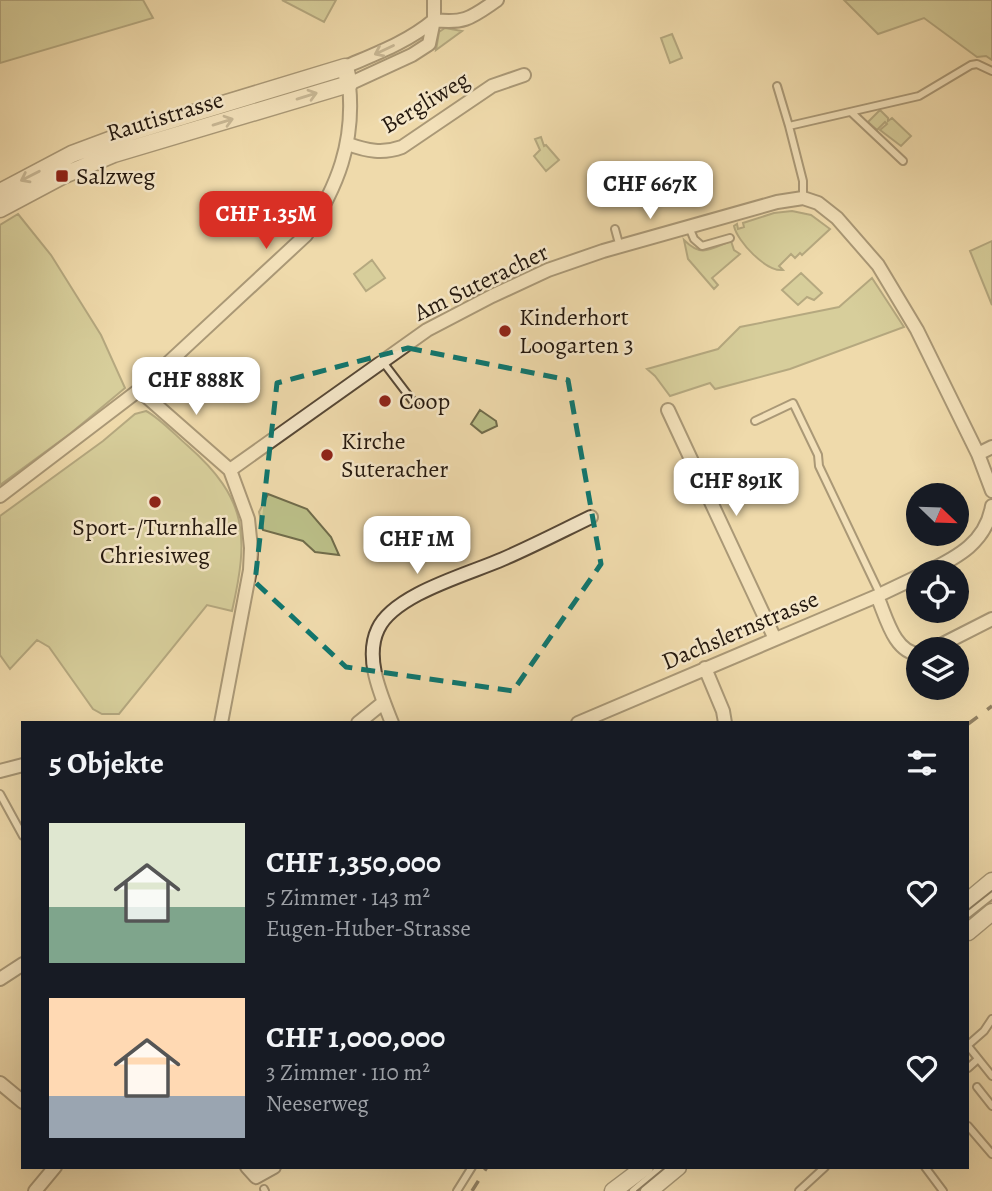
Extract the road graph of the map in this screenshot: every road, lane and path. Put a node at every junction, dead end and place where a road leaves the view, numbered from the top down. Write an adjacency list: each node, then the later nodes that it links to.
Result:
1 (434, 0): 3 (street)
2 (497, 0): 3 (street)
3 (434, 20): 4 (street, one-way to 4); 7 (street)
4 (345, 67): 7 (street); 13 (street, Rautistrasse, one-way to 13)
5 (992, 71): 9 (lane)
6 (524, 75): 11 (street, Bergliweg)
7 (349, 84): 11 (street); 15 (street, Rautistrasse, one-way to 7)
8 (777, 86): 10 (lane)
9 (851, 111): 10 (lane); 12 (lane)
10 (789, 126): 14 (lane)
11 (348, 144): 21 (street)
12 (903, 160)
13 (0, 192)
14 (803, 198): 16 (street, Am Suteracher); 26 (street)
15 (0, 208)
16 (689, 227): 18 (lane); 20 (street, Am Suteracher)
17 (615, 229): 19 (lane)
18 (730, 239)
19 (618, 240)
20 (382, 360): 22 (lane); 27 (street, Am Suteracher)
21 (139, 390): 27 (street); 29 (street)
22 (415, 404)
23 (668, 410): 38 (street)
24 (755, 421): 35 (lane)
25 (992, 447): 26 (street)
26 (978, 454): 28 (street)
27 (229, 470): 42 (street)
28 (992, 491)
29 (0, 496)
30 (992, 506): 32 (street)
31 (591, 517): 41 (street)
32 (990, 523): 33 (street)
33 (948, 560)
34 (906, 582): 35 (street, Dachslernstrasse)
35 (878, 596): 38 (street, Dachslernstrasse); 39 (street)
36 (992, 619): 37 (street)
37 (957, 637)
38 (775, 639): 40 (street, Dachslernstrasse)
39 (906, 649)
40 (705, 668): 45 (street, Dachslernstrasse); 46 (street)
41 (384, 702): 43 (street); 44 (street)
42 (222, 721)
43 (360, 721)
44 (391, 721)
45 (583, 721)
46 (725, 721)
47 (21, 766): 48 (street)
48 (0, 771)
49 (0, 794): 50 (lane)
50 (21, 831)
51 (992, 881): 53 (street)
52 (992, 895): 55 (lane)
53 (969, 900)
54 (992, 912): 56 (street)
55 (969, 913)
56 (969, 931)
57 (21, 967): 58 (street)
58 (0, 979)
59 (992, 1019): 60 (lane)
60 (969, 1045)
61 (969, 1047): 62 (lane)
62 (978, 1059): 63 (lane); 64 (lane)
63 (969, 1067)
64 (992, 1076)
65 (0, 1083): 67 (street)
66 (976, 1087): 68 (lane)
67 (21, 1100)
68 (992, 1106)
69 (969, 1127): 70 (lane)
70 (992, 1154)
71 (53, 1169): 80 (street)
72 (249, 1169): 73 (street)
73 (270, 1169)
74 (471, 1169): 81 (lane)
75 (642, 1169): 82 (street)
76 (659, 1169): 83 (lane)
77 (676, 1169): 84 (street)
78 (823, 1169): 85 (lane)
79 (927, 1169): 86 (lane)
80 (35, 1191)
81 (457, 1191)
82 (613, 1191)
83 (632, 1191)
84 (649, 1191)
85 (799, 1191)
86 (943, 1191)

